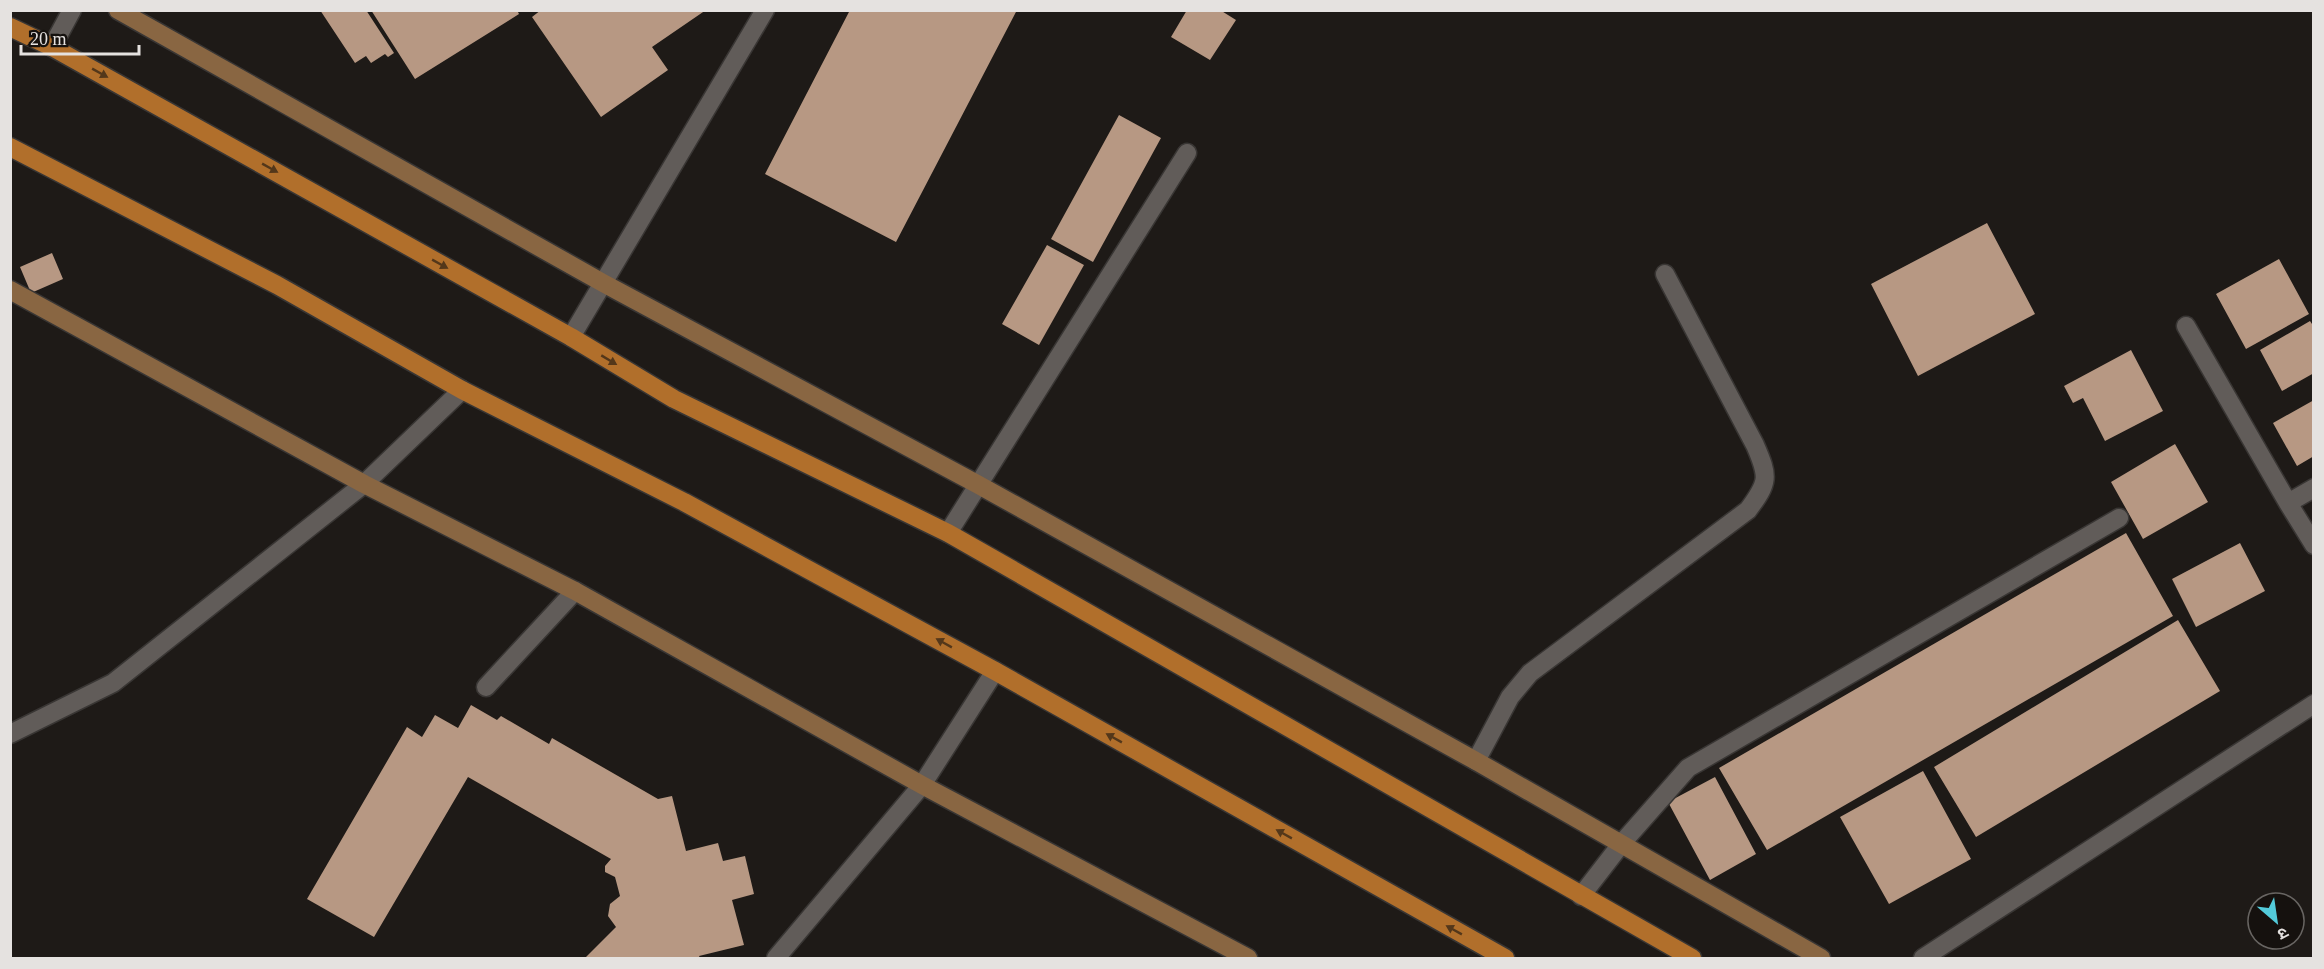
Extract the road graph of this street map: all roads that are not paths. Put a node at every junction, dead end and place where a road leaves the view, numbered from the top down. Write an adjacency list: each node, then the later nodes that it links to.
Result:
1 (72, 10): 5 (street)
2 (118, 10): 9 (street)
3 (765, 10): 9 (street)
4 (10, 27): 5 (main road)
5 (52, 47): 12 (main road, one-way to 12)
6 (10, 147): 13 (main road)
7 (1187, 153): 15 (street)
8 (1665, 274): 26 (street)
9 (603, 284): 12 (street); 15 (street)
10 (10, 290): 14 (street)
11 (2186, 326): 17 (street)
12 (571, 337): 19 (main road, one-way to 19)
13 (462, 390): 14 (street); 22 (main road, one-way to 13)
14 (364, 484): 21 (street); 25 (street)
15 (977, 484): 19 (street); 26 (street)
16 (2313, 488): 17 (street)
17 (2288, 503): 20 (street)
18 (2119, 518): 28 (street)
19 (948, 533): 29 (main road)
20 (2313, 545)
21 (575, 591): 23 (street); 27 (street)
22 (995, 671): 27 (street); 32 (main road, one-way to 22)
23 (486, 687)
24 (2313, 704): 35 (street)
25 (10, 734)
26 (1476, 761): 28 (street)
27 (922, 785): 30 (street); 31 (street)
28 (1622, 843): 29 (street); 34 (street)
29 (1581, 896): 33 (main road)
30 (776, 958)
31 (1248, 958)
32 (1505, 958)
33 (1692, 958)
34 (1821, 958)
35 (1923, 958)

